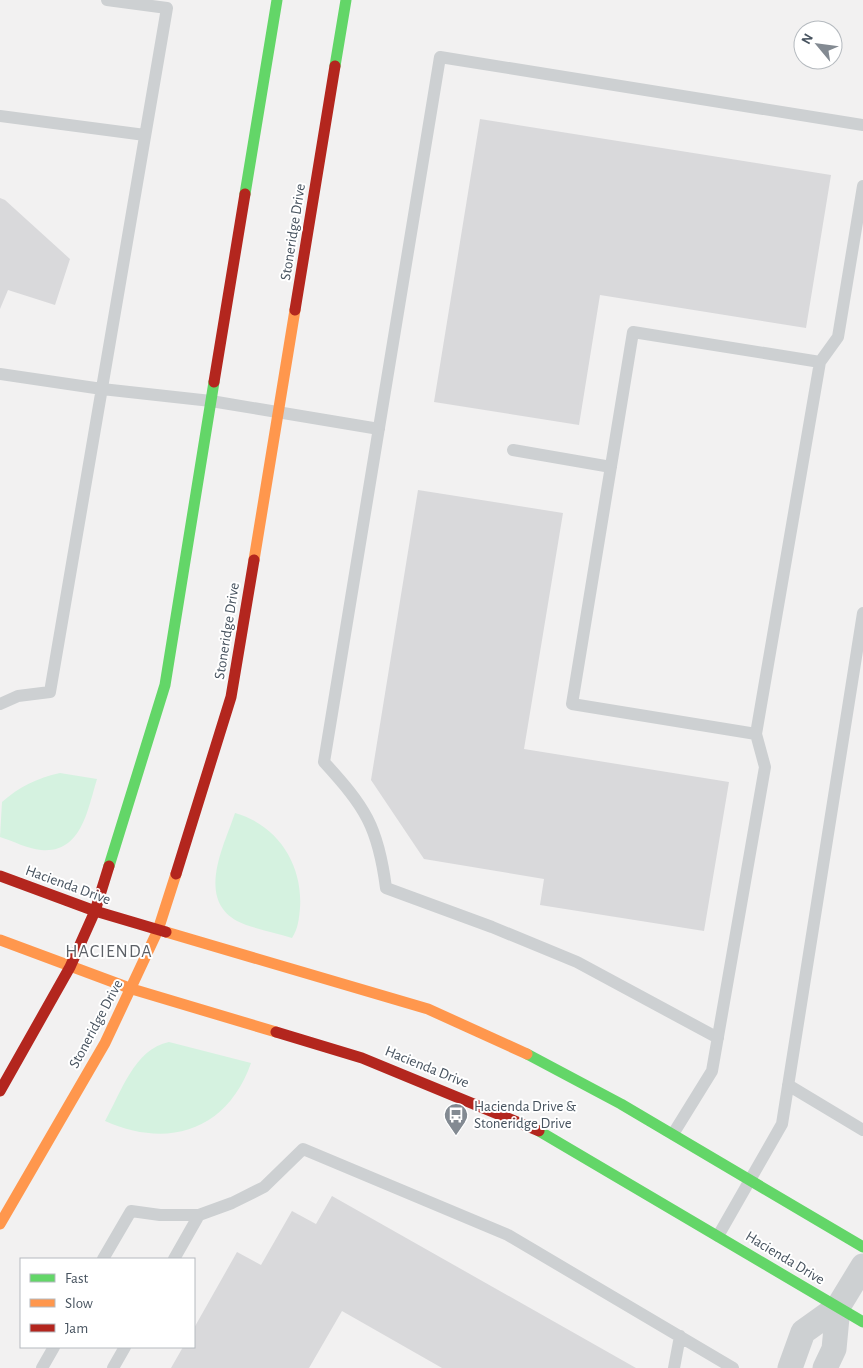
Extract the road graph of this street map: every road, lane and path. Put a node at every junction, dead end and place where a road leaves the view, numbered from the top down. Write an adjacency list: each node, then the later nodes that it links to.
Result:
1 (107, 0): 6 (lane)
2 (277, 0): 11 (main road)
3 (346, 0): 12 (main road, Stoneridge Drive)
4 (0, 116): 6 (lane)
5 (863, 125): 13 (lane)
6 (145, 136): 10 (lane)
7 (863, 186): 8 (lane)
8 (820, 362): 15 (lane); 18 (lane)
9 (0, 374): 10 (lane)
10 (102, 389): 11 (lane); 17 (lane)
11 (211, 402): 12 (lane); 20 (main road)
12 (278, 412): 13 (lane); 21 (main road, Stoneridge Drive)
13 (378, 429): 25 (lane)
14 (513, 450): 15 (lane)
15 (611, 467): 18 (lane)
16 (863, 613): 26 (lane)
17 (0, 704)
18 (756, 734): 25 (lane)
19 (0, 876): 20 (main road, Hacienda Drive)
20 (96, 911): 21 (main road, Hacienda Drive); 23 (main road)
21 (158, 930): 24 (main road, Stoneridge Drive); 29 (main road, Hacienda Drive)
22 (0, 940): 23 (main road, Hacienda Drive)
23 (70, 967): 24 (main road, Hacienda Drive); 27 (main road)
24 (132, 989): 32 (main road, Stoneridge Drive); 33 (main road, Hacienda Drive)
25 (718, 1038): 29 (lane)
26 (788, 1085): 28 (lane); 30 (lane)
27 (0, 1091)
28 (863, 1130)
29 (673, 1134): 30 (main road, Hacienda Drive)
30 (751, 1181): 33 (lane); 34 (main road, Hacienda Drive)
31 (199, 1215): 35 (lane); 36 (lane); 40 (lane)
32 (0, 1224)
33 (718, 1236): 38 (main road, Hacienda Drive)
34 (863, 1247)
35 (105, 1258)
36 (175, 1258)
37 (863, 1266): 38 (street)
38 (838, 1307): 39 (main road, Hacienda Drive); 47 (street); 48 (street)
39 (863, 1322)
40 (680, 1336): 45 (lane); 46 (lane)
41 (53, 1348): 43 (lane)
42 (124, 1348): 44 (lane)
43 (42, 1368)
44 (113, 1368)
45 (674, 1368)
46 (733, 1368)
47 (790, 1368)
48 (825, 1368)

